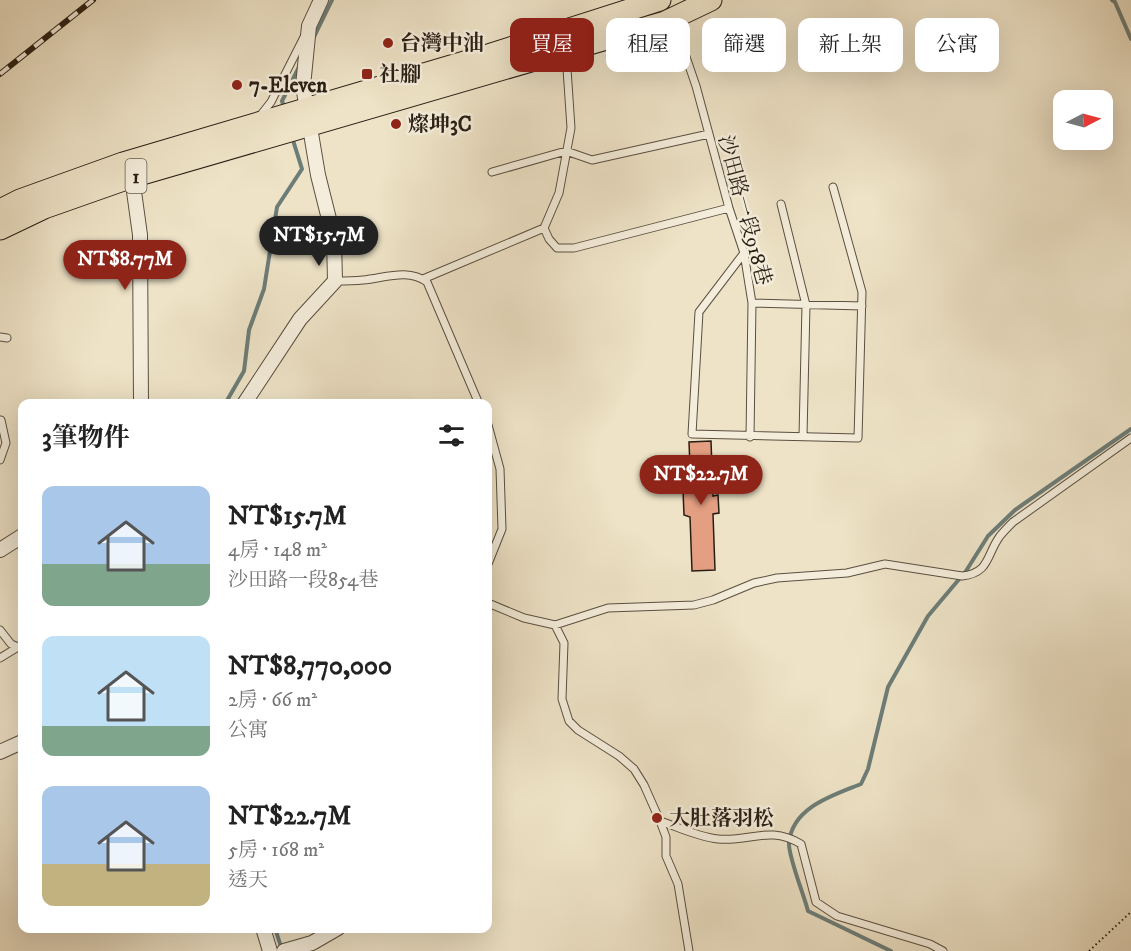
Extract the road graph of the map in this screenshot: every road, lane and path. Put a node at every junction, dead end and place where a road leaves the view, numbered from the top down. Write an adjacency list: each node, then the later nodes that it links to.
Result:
1 (321, 0): 6 (street)
2 (711, 0): 5 (main road, 1)
3 (657, 1): 4 (lane, 沙田路一段918巷); 10 (main road, 1)
4 (663, 18)
5 (673, 18)
6 (309, 26): 10 (street); 11 (lane)
7 (510, 66): 10 (main road, 1)
8 (690, 71): 13 (lane, 沙田路一段918巷)
9 (567, 72): 14 (lane)
10 (309, 118): 12 (main road, 1); 25 (street)
11 (252, 126): 12 (main road, 1); 20 (main road, 1)
12 (276, 127): 16 (main road, 1)
13 (709, 134): 14 (lane); 19 (lane, 沙田路一段918巷)
14 (566, 151): 15 (lane); 21 (lane)
15 (492, 172)
16 (132, 177): 22 (main road, 1); 29 (street)
17 (833, 187): 28 (lane)
18 (781, 204): 27 (lane)
19 (729, 208): 21 (lane); 23 (lane, 沙田路一段918巷)
20 (0, 210)
21 (544, 228): 24 (lane)
22 (0, 229)
23 (744, 253): 26 (lane, 沙田路一段918巷); 34 (lane)
24 (423, 279): 25 (lane); 31 (lane)
25 (335, 281): 30 (street)
26 (753, 303): 27 (lane); 34 (lane, 沙田路一段918巷)
27 (806, 305): 28 (lane); 33 (lane)
28 (862, 306): 33 (lane)
29 (141, 399)
30 (247, 399)
31 (477, 399)
32 (2, 420): 37 (lane)
33 (803, 436): 34 (lane)
34 (750, 437)
35 (1131, 438): 42 (lane)
36 (492, 440): 40 (lane)
37 (0, 460)
38 (18, 539): 39 (street)
39 (0, 550)
40 (492, 554)
41 (492, 605): 42 (lane)
42 (555, 625): 49 (lane)
43 (0, 630): 44 (lane)
44 (18, 646)
45 (18, 647): 46 (lane)
46 (0, 658)
47 (18, 744): 48 (street)
48 (0, 752)
49 (660, 821): 55 (lane); 56 (lane)
50 (1131, 912): 57 (path)
51 (265, 933): 53 (street)
52 (330, 933): 54 (street)
53 (270, 951)
54 (284, 951)
55 (689, 951)
56 (943, 951)
57 (1089, 951)

